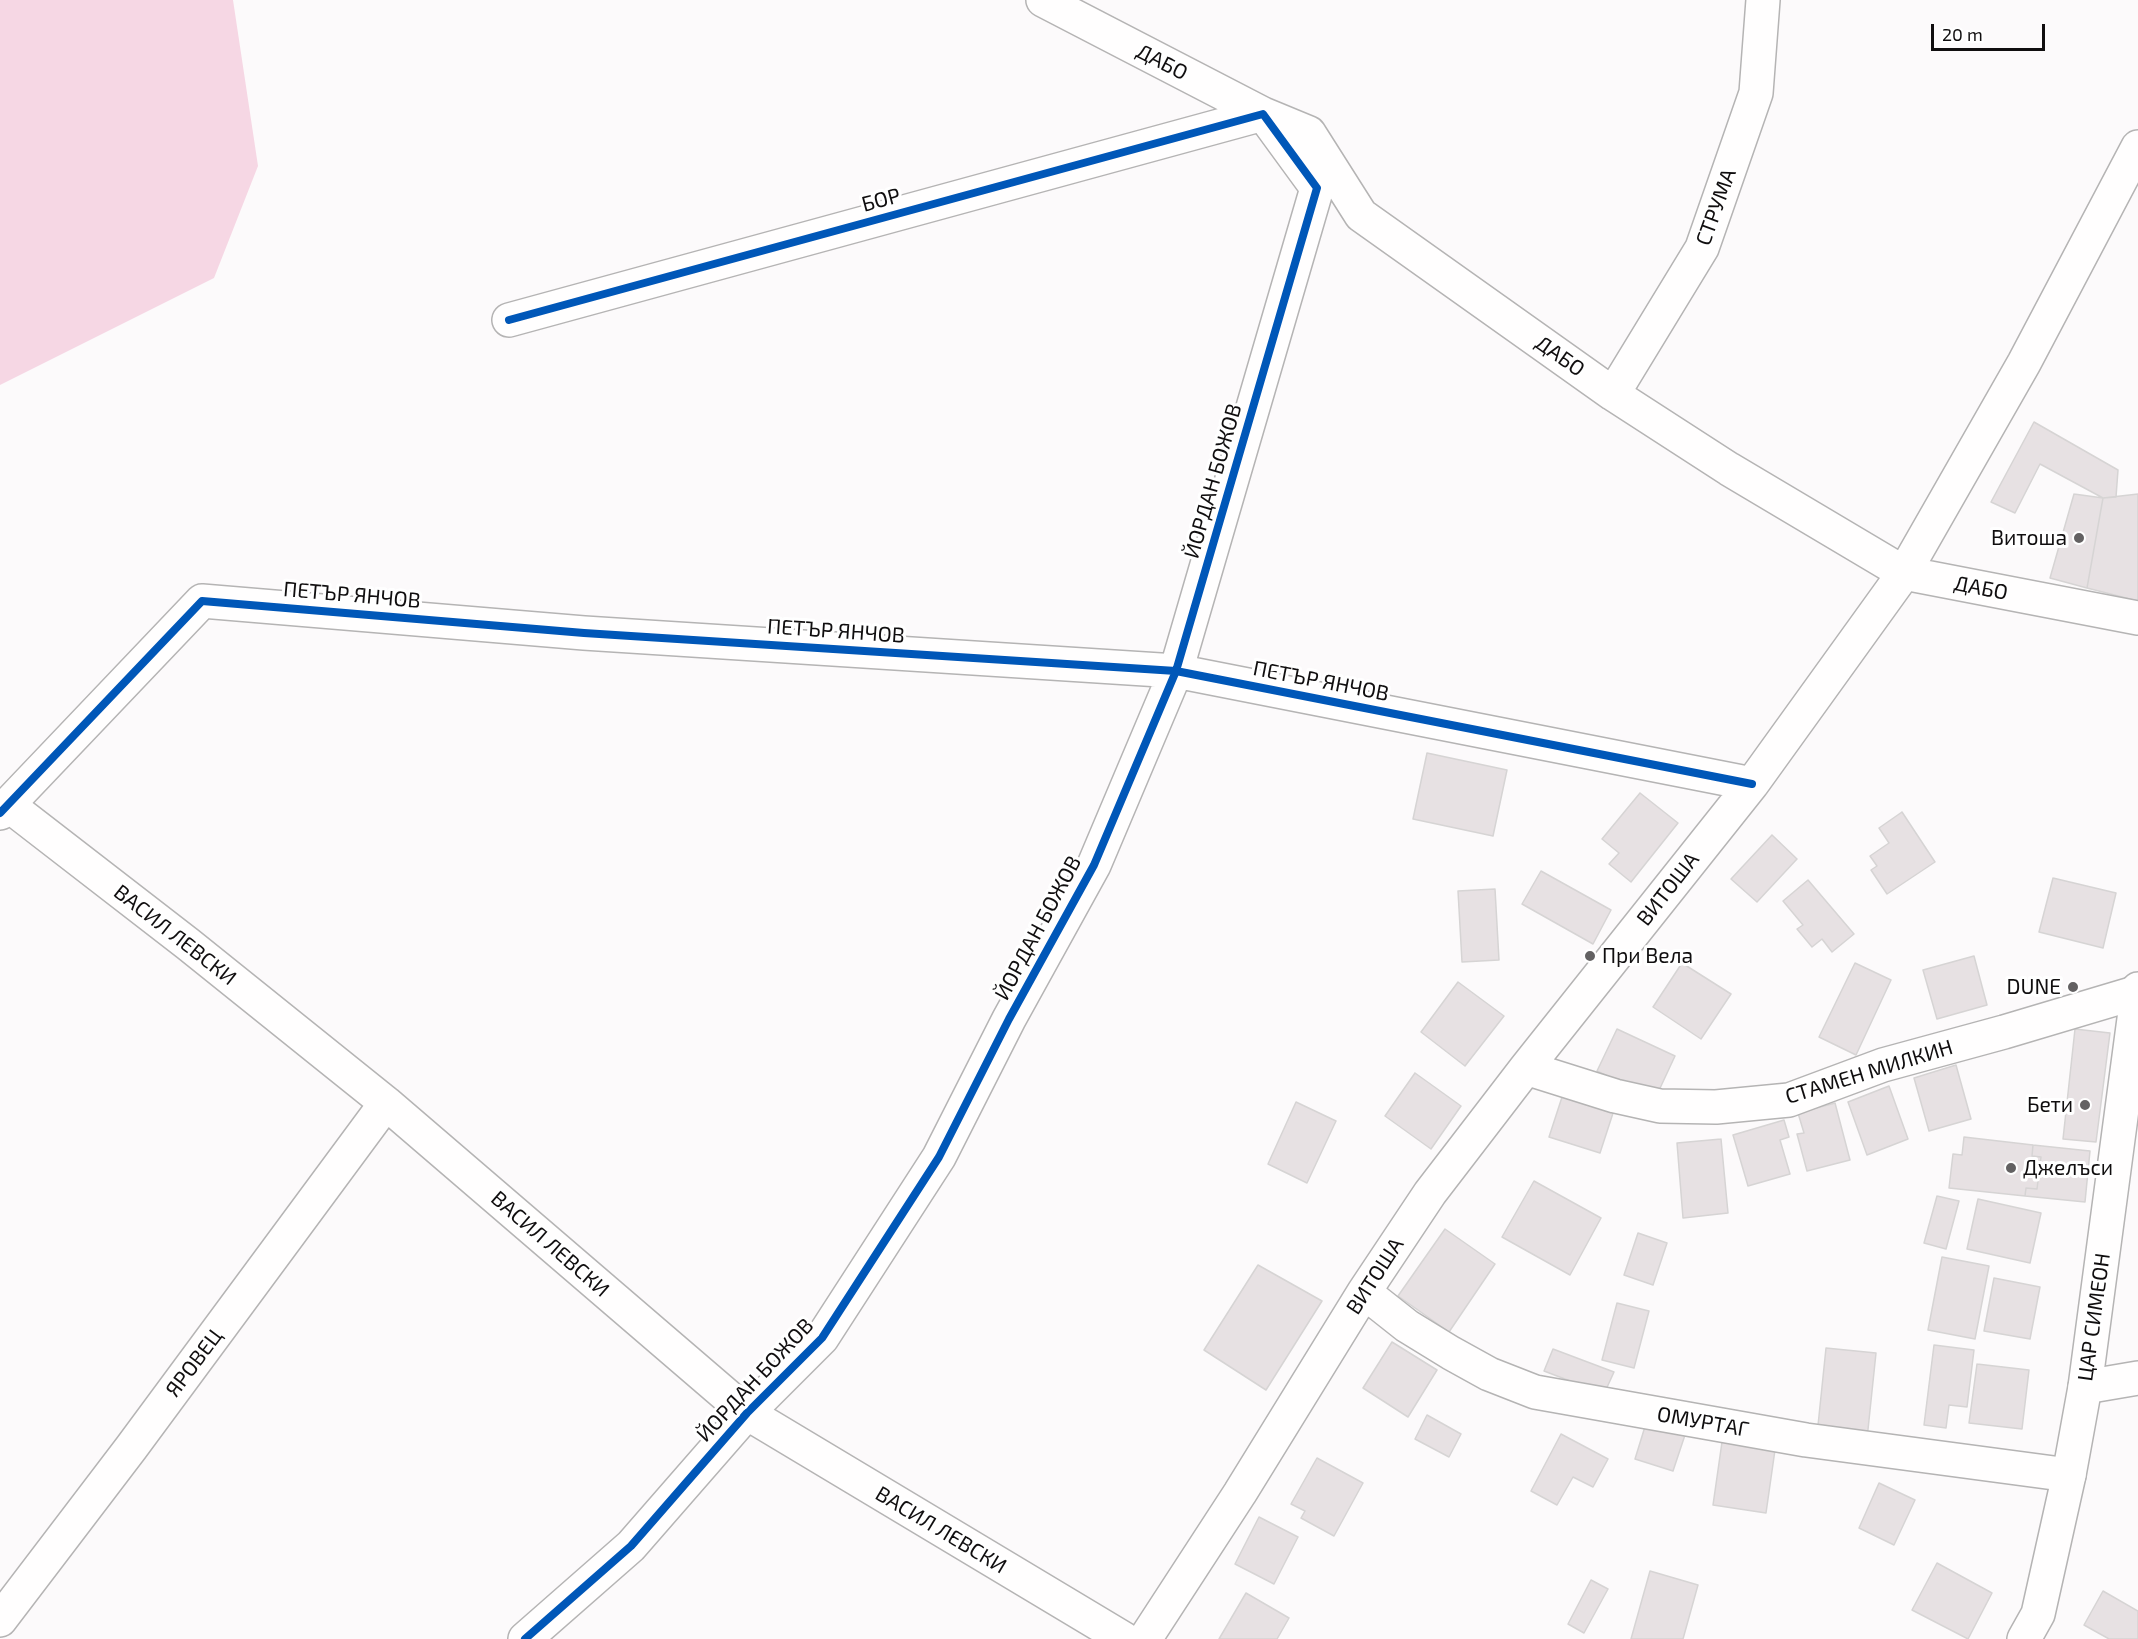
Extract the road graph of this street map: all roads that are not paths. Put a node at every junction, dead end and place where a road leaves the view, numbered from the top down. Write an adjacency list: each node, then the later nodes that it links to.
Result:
1 (1043, 0): 3 (street, ДАБО)
2 (1763, 0): 6 (street, СТРУМА)
3 (1263, 114): 5 (street, БОР); 6 (street, ДАБО); 9 (street, ЙОРДАН БОЖОВ)
4 (2138, 147): 7 (street, ВИТОША)
5 (508, 320)
6 (1613, 394): 7 (street, ДАБО)
7 (1904, 573): 8 (street, ДАБО); 10 (street, ВИТОША)
8 (2135, 617)
9 (1176, 671): 10 (street, ПЕТЪР ЯНЧОВ); 11 (street, ПЕТЪР ЯНЧОВ); 18 (street, ЙОРДАН БОЖОВ)
10 (1752, 784): 13 (street, ВИТОША)
11 (4, 809): 14 (street, ВАСИЛ ЛЕВСКИ)
12 (2138, 990): 13 (street, СТАМЕН МИЛКИН); 17 (street, ЦАР СИМЕОН)
13 (1526, 1068): 15 (street, ВИТОША)
14 (386, 1103): 18 (street, ВАСИЛ ЛЕВСКИ); 20 (street, ЯРОВЕЦ)
15 (1364, 1292): 19 (street, ОМУРТАГ); 23 (street, ВИТОША)
16 (2138, 1378): 17 (street)
17 (2085, 1387): 19 (street, ЦАР СИМЕОН)
18 (747, 1413): 21 (street, ЙОРДАН БОЖОВ); 22 (street, ВАСИЛ ЛЕВСКИ)
19 (2069, 1475): 24 (street, ЦАР СИМЕОН)
20 (0, 1620)
21 (525, 1639)
22 (1124, 1639)
23 (1145, 1639)
24 (2024, 1639)

